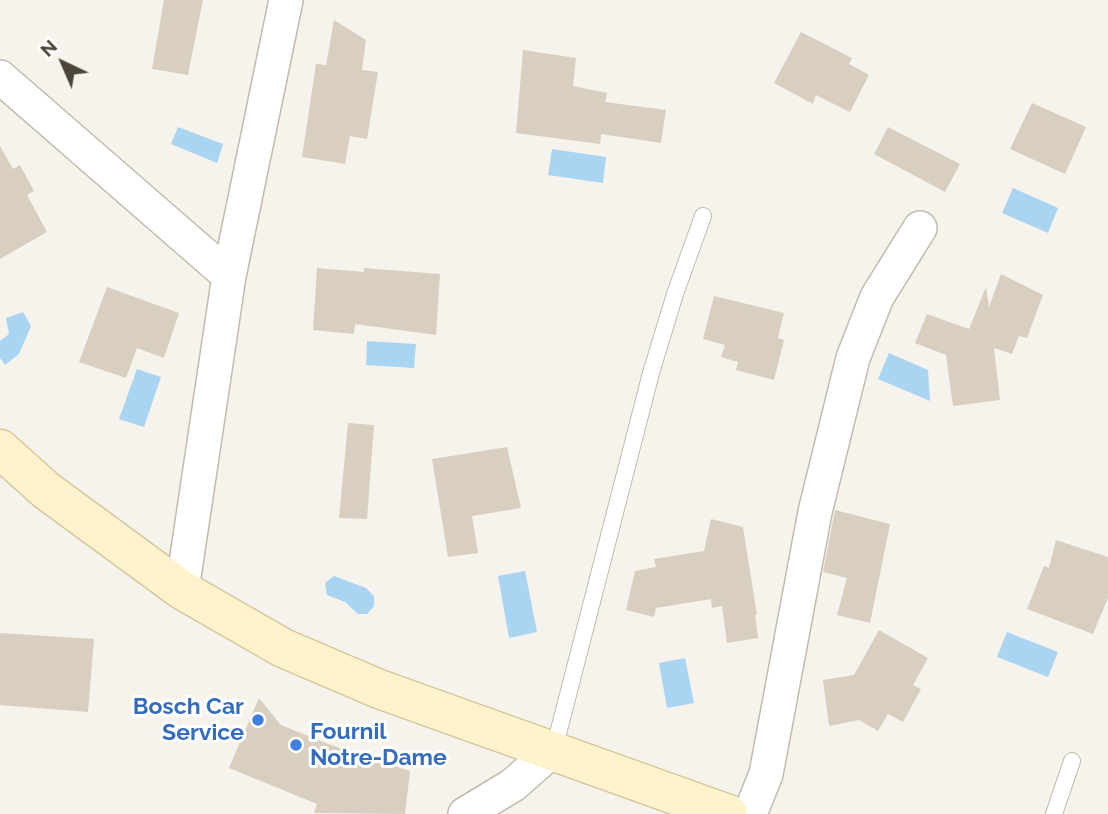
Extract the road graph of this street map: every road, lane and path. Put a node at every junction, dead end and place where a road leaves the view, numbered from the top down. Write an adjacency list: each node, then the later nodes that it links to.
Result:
1 (286, 0): 5 (street)
2 (0, 77): 5 (street)
3 (703, 216): 8 (lane)
4 (920, 228): 12 (street)
5 (229, 276): 7 (street)
6 (0, 449): 7 (main road)
7 (182, 590): 8 (main road)
8 (554, 749): 10 (street); 11 (main road)
9 (1073, 761): 13 (lane)
10 (465, 814)
11 (728, 814)
12 (750, 814)
13 (1054, 814)

